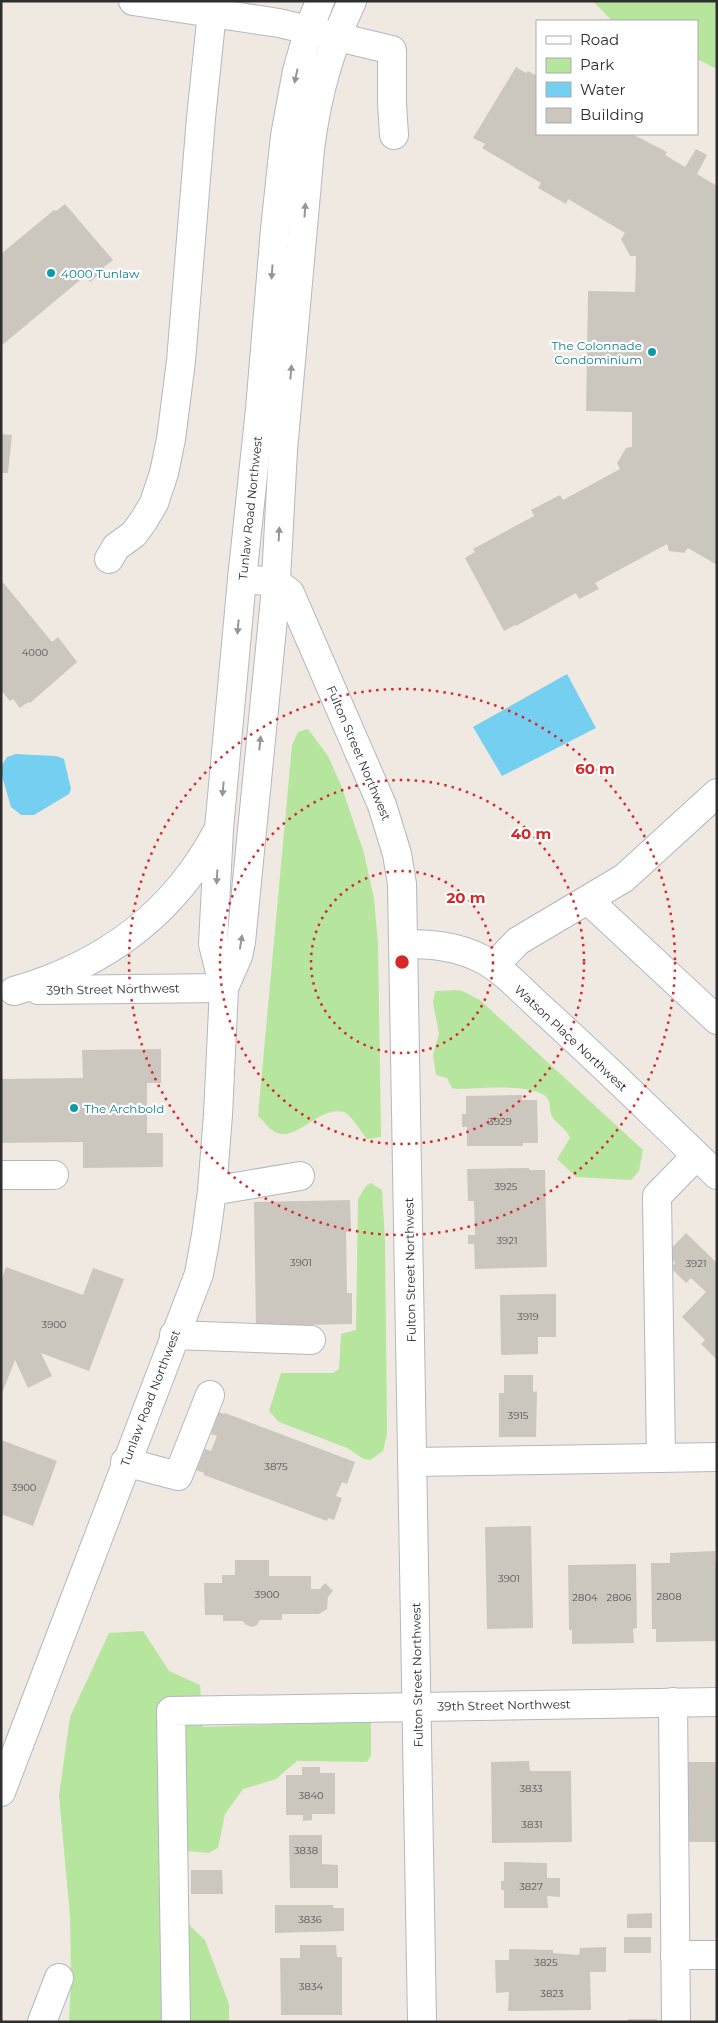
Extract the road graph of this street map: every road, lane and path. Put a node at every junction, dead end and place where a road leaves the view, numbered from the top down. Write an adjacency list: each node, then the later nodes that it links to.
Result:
1 (133, 1): 4 (street)
2 (320, 1): 5 (street, Tunlaw Road Northwest)
3 (352, 1): 6 (street, Tunlaw Road Northwest)
4 (212, 12): 5 (street); 8 (street)
5 (309, 29): 6 (street); 9 (street, Tunlaw Road Northwest, one-way to 9)
6 (336, 36): 7 (street); 10 (street, Tunlaw Road Northwest, one-way to 6)
7 (394, 134)
8 (109, 559)
9 (242, 579): 10 (street); 12 (street, Tunlaw Road Northwest, one-way to 12)
10 (276, 582): 14 (street, Fulton Street Northwest); 16 (street, Tunlaw Road Northwest, one-way to 10)
11 (717, 793): 13 (street)
12 (219, 829): 16 (street, Tunlaw Road Northwest, one-way to 16); 17 (street)
13 (589, 901): 15 (street); 18 (street)
14 (404, 944): 15 (street, Watson Place Northwest); 31 (street, Fulton Street Northwest)
15 (494, 966): 19 (street, Watson Place Northwest)
16 (224, 988): 17 (street, 39th Street Northwest); 24 (street, Tunlaw Road Northwest)
17 (8, 991)
18 (717, 1020)
19 (696, 1156): 22 (street, Watson Place Northwest); 29 (street)
20 (1, 1175): 21 (street)
21 (54, 1175)
22 (717, 1175)
23 (300, 1176): 24 (street)
24 (212, 1191): 25 (street, Tunlaw Road Northwest)
25 (174, 1335): 26 (street); 30 (street, Tunlaw Road Northwest)
26 (311, 1340)
27 (210, 1395): 30 (street)
28 (717, 1457): 29 (street)
29 (661, 1458): 31 (street)
30 (126, 1462): 35 (street, Tunlaw Road Northwest)
31 (413, 1462): 34 (street, Fulton Street Northwest)
32 (673, 1702): 33 (street, 39th Street Northwest); 34 (street, 39th Street Northwest); 36 (street)
33 (717, 1702)
34 (417, 1707): 40 (street, 39th Street Northwest); 41 (street, Fulton Street Northwest)
35 (1, 1792)
36 (675, 1955): 37 (street); 42 (street)
37 (717, 1955)
38 (59, 1978): 39 (street)
39 (42, 2022)
40 (176, 2022)
41 (422, 2022)
42 (676, 2022)

